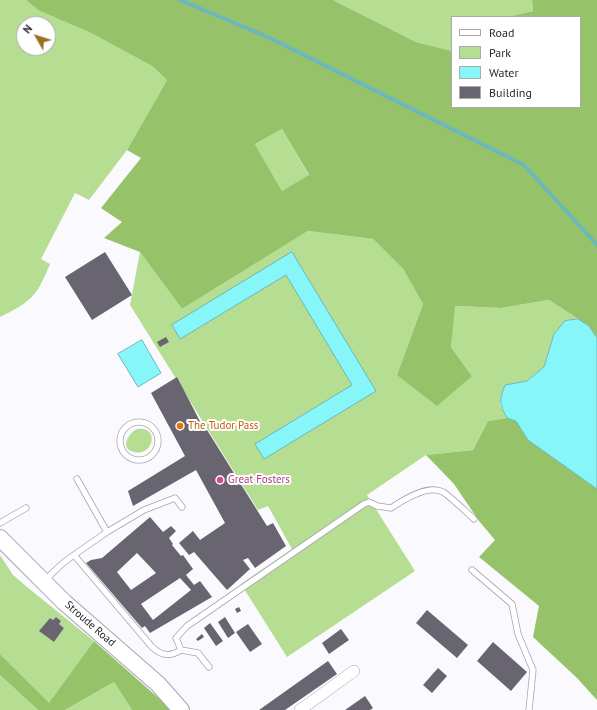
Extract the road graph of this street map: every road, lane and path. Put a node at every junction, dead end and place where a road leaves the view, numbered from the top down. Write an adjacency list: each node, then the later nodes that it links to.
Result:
1 (123, 450): 1 (lane)
2 (77, 479): 7 (lane)
3 (182, 507): 7 (lane)
4 (26, 508): 6 (lane)
5 (474, 519): 12 (lane)
6 (0, 523)
7 (107, 532): 9 (lane)
8 (0, 538): 11 (street, Stroude Road)
9 (74, 555): 11 (lane); 12 (lane)
10 (472, 570): 17 (lane)
11 (43, 581): 15 (street, Stroude Road)
12 (181, 650): 13 (lane)
13 (209, 666)
14 (354, 671): 16 (street)
15 (182, 710)
16 (300, 710)
17 (529, 710)

